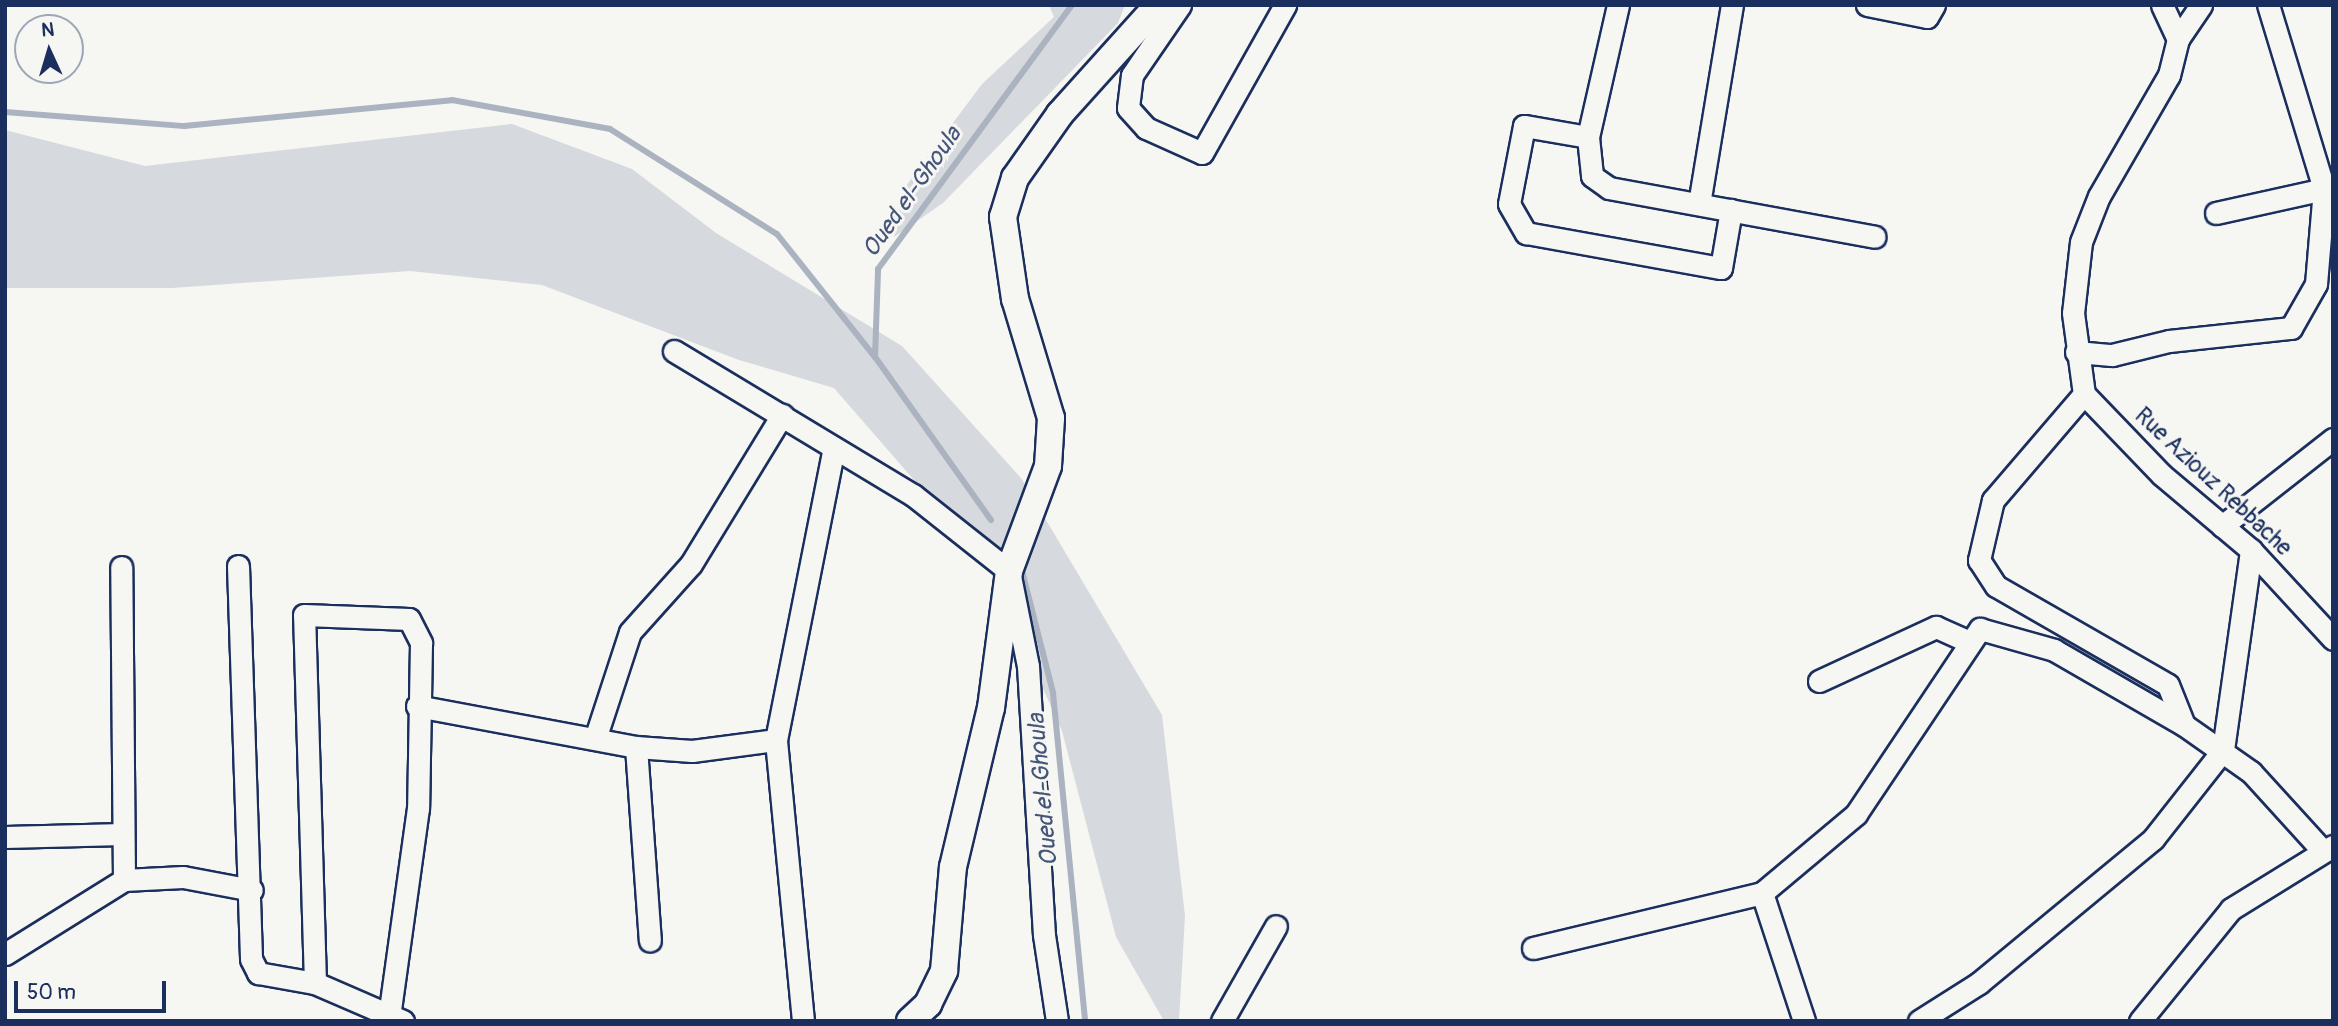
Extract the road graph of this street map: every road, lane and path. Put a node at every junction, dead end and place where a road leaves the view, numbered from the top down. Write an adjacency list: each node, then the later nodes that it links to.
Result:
1 (1158, 5): 28 (main road)
2 (1180, 5): 3 (street)
3 (1285, 5)
4 (1618, 5): 12 (street)
5 (1731, 5): 14 (street)
6 (1867, 5): 7 (street)
7 (1934, 5)
8 (2162, 5): 11 (street)
9 (2201, 5): 11 (street)
10 (2268, 5): 13 (street)
11 (2178, 39): 19 (street)
12 (1588, 137): 14 (street); 15 (street)
13 (2328, 188): 16 (street); 19 (street)
14 (1699, 204): 15 (street)
15 (1731, 210): 17 (street)
16 (2216, 213)
17 (1875, 237)
18 (674, 351): 21 (street)
19 (2076, 352): 20 (street)
20 (2084, 394): 24 (street, Rue Aziouz Rebbache); 33 (street)
21 (782, 415): 23 (street); 34 (street)
22 (2333, 439): 24 (street)
23 (833, 452): 28 (street); 35 (street)
24 (2222, 526): 25 (street, Rue Aziouz Rebbache)
25 (2251, 551): 29 (street, Rue Aziouz Rebbache); 37 (street)
26 (238, 566): 42 (street)
27 (121, 567): 38 (street)
28 (1009, 571): 51 (main road); 52 (street)
29 (2333, 639)
30 (1967, 641): 31 (street); 33 (street); 43 (street)
31 (1819, 681)
32 (417, 706): 34 (street); 48 (street); 49 (street)
33 (2184, 725): 37 (street)
34 (596, 736): 36 (street)
35 (776, 740): 36 (street); 50 (street)
36 (636, 747): 45 (street)
37 (2223, 750): 40 (street); 55 (street)
38 (123, 834): 39 (street); 41 (street)
39 (5, 837)
40 (2328, 848): 56 (street)
41 (124, 880): 42 (street); 47 (street)
42 (252, 890): 48 (street)
43 (1762, 893): 46 (street); 54 (street)
44 (1276, 926): 53 (street)
45 (650, 940)
46 (1532, 947)
47 (5, 954)
48 (315, 983): 49 (street)
49 (397, 1015)
50 (803, 1021)
51 (910, 1021)
52 (1057, 1021)
53 (1222, 1021)
54 (1804, 1021)
55 (1919, 1021)
56 (2140, 1021)

